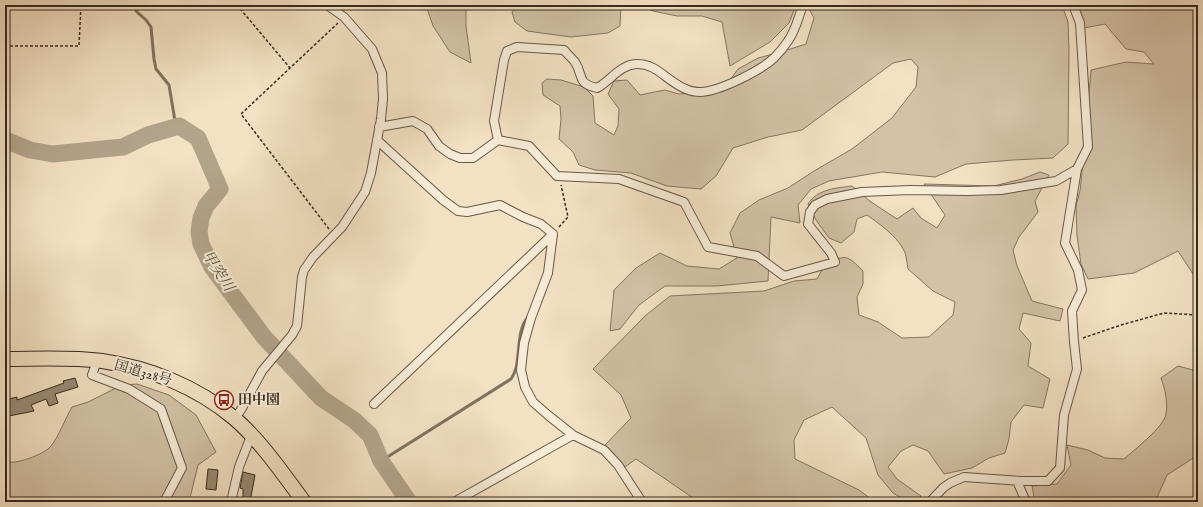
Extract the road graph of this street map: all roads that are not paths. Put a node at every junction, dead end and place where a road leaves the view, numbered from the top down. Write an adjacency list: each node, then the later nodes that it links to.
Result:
1 (327, 5): 4 (street)
2 (803, 5): 6 (street)
3 (1073, 5): 7 (street)
4 (379, 127): 5 (street); 6 (street)
5 (376, 140): 8 (street); 12 (street)
6 (498, 140): 7 (street)
7 (1077, 169): 15 (street)
8 (553, 234): 11 (street); 13 (street)
9 (5, 359): 10 (highway, 国道328号)
10 (97, 361): 12 (highway, 国道328号); 16 (street)
11 (374, 404)
12 (235, 419): 14 (highway, 国道328号)
13 (574, 435): 19 (street); 20 (street)
14 (250, 436): 17 (street); 18 (highway, 国道328号)
15 (1017, 481): 21 (street); 22 (street)
16 (164, 502)
17 (232, 502)
18 (304, 502)
19 (454, 502)
20 (642, 502)
21 (930, 502)
22 (1026, 502)

